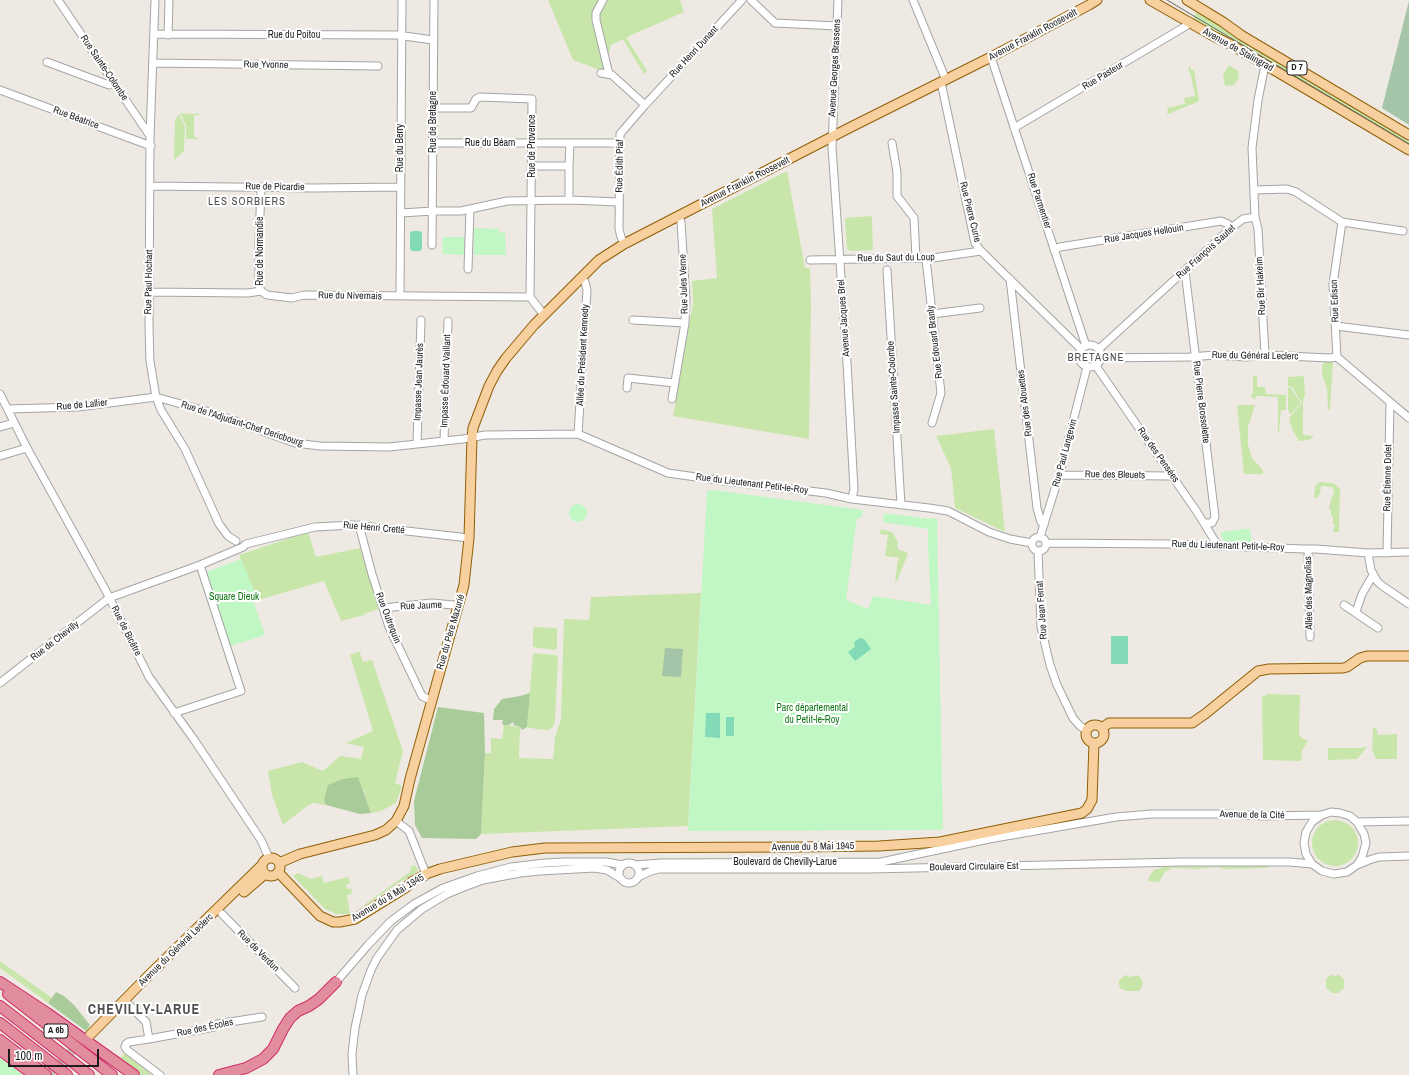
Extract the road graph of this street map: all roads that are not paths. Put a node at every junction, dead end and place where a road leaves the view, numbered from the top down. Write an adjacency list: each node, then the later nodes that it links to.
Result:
1 (58, 0): 35 (street, Rue Sainte-Colombe)
2 (155, 0): 17 (street, Rue Paul Hochart)
3 (169, 0): 18 (street)
4 (402, 0): 19 (street, Rue du Berry)
5 (434, 0): 20 (street, Rue de Bretagne)
6 (603, 0): 27 (street)
7 (742, 0): 31 (street, Rue Henri Dunant)
8 (752, 0): 16 (street)
9 (838, 0): 16 (street, Avenue Georges Brassens)
10 (913, 0): 28 (street, Rue Pierre Curie)
11 (1104, 0): 14 (main road, Avenue Franklin Roosevelt)
12 (1150, 0): 15 (main road, Avenue de Stalingrad / D 7)
13 (1187, 0): 34 (main road, D 7)
14 (1093, 3): 21 (main road, Avenue Franklin Roosevelt)
15 (1190, 22): 24 (main road, Avenue de Stalingrad / D 7); 33 (street, Rue Pasteur)
16 (837, 26): 36 (street, Avenue Georges Brassens)
17 (154, 34): 18 (street, Rue du Poitou); 23 (street, Rue Paul Hochart)
18 (168, 35): 19 (street, Rue du Poitou)
19 (401, 36): 20 (street, Rue du Poitou); 48 (street, Rue du Berry)
20 (433, 40): 32 (street, Rue de Bretagne)
21 (991, 57): 28 (main road, Avenue Franklin Roosevelt); 33 (street, Rue Parmentier)
22 (47, 62): 29 (street)
23 (154, 63): 25 (street, Rue Yvonne); 35 (street, Rue Paul Hochart)
24 (1265, 65): 43 (main road, Avenue de Stalingrad / D 7); 49 (street)
25 (378, 66)
26 (601, 73): 27 (street)
27 (609, 74): 31 (street)
28 (943, 81): 36 (main road, Avenue Franklin Roosevelt); 64 (street, Rue Pierre Curie)
29 (109, 85)
30 (0, 90): 42 (street, Rue Béatrice)
31 (645, 105): 40 (street, Rue Édith Piaf)
32 (433, 108): 37 (street, Rue de Bretagne); 38 (street, Rue de Provence)
33 (1014, 128): 63 (street, Rue Parmentier)
34 (1409, 135)
35 (150, 136): 42 (street, Rue Paul Hochart)
36 (832, 137): 56 (main road, Avenue Franklin Roosevelt); 68 (street, Avenue Jacques Brel)
37 (433, 143): 38 (street, Rue du Béarn); 54 (street, Rue de Bretagne)
38 (531, 143): 39 (street, Rue du Béarn); 44 (street, Rue de Provence)
39 (570, 143): 40 (street, Rue du Béarn); 45 (street)
40 (619, 143): 52 (street, Rue Édith Piaf)
41 (892, 143): 65 (street)
42 (151, 146): 46 (street, Rue Paul Hochart)
43 (1409, 150)
44 (532, 166): 45 (street); 50 (street, Rue de Provence)
45 (570, 166): 51 (street)
46 (150, 186): 47 (street, Rue de Picardie); 74 (street, Rue Paul Hochart)
47 (261, 187): 48 (street, Rue de Picardie); 75 (street, Rue de Normandie)
48 (400, 187): 55 (street, Rue du Berry)
49 (1254, 190): 57 (street); 58 (street)
50 (531, 200): 51 (street); 53 (street); 77 (street, Rue de Provence)
51 (569, 200): 52 (street)
52 (619, 202): 61 (street, Rue Édith Piaf)
53 (470, 209): 54 (street); 69 (street)
54 (433, 211): 55 (street); 62 (street, Rue de Bretagne)
55 (401, 213): 76 (street, Rue du Berry)
56 (679, 216): 61 (main road, Avenue Franklin Roosevelt); 84 (street, Rue Jules Verne)
57 (1256, 217): 59 (street, Rue François Sautet); 89 (street, Rue Bir Hakeim)
58 (1342, 222): 60 (street); 85 (street, Rue Edison)
59 (1231, 228): 63 (street, Rue Jacques Hellouin); 71 (street, Rue François Sautet)
60 (1403, 231)
61 (624, 244): 72 (main road, Avenue Franklin Roosevelt)
62 (432, 245)
63 (1054, 250): 87 (street, Rue Parmentier)
64 (981, 251): 66 (street, Rue du Saut du Loup); 73 (street, Rue Pierre Curie)
65 (916, 258): 66 (street, Rue du Saut du Loup); 68 (street, Rue du Saut du Loup)
66 (926, 259): 79 (street, Rue Edouard Branly)
67 (810, 260): 68 (street, Rue du Saut du Loup)
68 (840, 260): 114 (street, Avenue Jacques Brel)
69 (468, 269)
70 (887, 270): 115 (street, Impasse Sainte-Colombe)
71 (1185, 271): 88 (street, Rue François Sautet); 90 (street, Rue Pierre Brossolette)
72 (581, 278): 80 (main road, Avenue Franklin Roosevelt); 106 (street, Allée du Président Kennedy)
73 (1010, 279): 87 (street, Rue Pierre Curie); 118 (street, Rue des Alouettes)
74 (149, 292): 75 (street, Rue du Nivernais); 98 (street, Rue Paul Hochart)
75 (261, 292): 76 (street, Rue du Nivernais)
76 (400, 296): 77 (street, Rue du Nivernais)
77 (530, 298): 80 (street)
78 (980, 308): 79 (street)
79 (932, 314): 104 (street, Rue Edouard Branly)
80 (544, 315): 107 (main road, Avenue Franklin Roosevelt)
81 (421, 320): 109 (street, Impasse Jean Jaurès)
82 (633, 320): 84 (street)
83 (448, 321): 108 (street, Impasse Édouard Vaillant)
84 (685, 323): 95 (street, Rue Jules Verne)
85 (1336, 326): 86 (street); 91 (street, Rue Edison)
86 (1409, 335)
87 (1083, 347): 88 (street); 94 (street)
88 (1099, 349): 92 (street)
89 (1265, 355): 90 (street, Rue du Général Leclerc); 91 (street, Rue du Général Leclerc)
90 (1195, 356): 92 (street, Rue du Général Leclerc); 116 (street, Rue Pierre Brossolette)
91 (1337, 356): 100 (street)
92 (1101, 358): 93 (street)
93 (1096, 366): 94 (street); 113 (street, Rue des Pensées)
94 (1087, 368): 112 (street, Rue Paul Langevin)
95 (675, 383): 96 (street); 99 (street, Rue Jules Verne)
96 (627, 388)
97 (0, 394): 101 (street, Rue de Bicêtre)
98 (156, 397): 101 (street, Rue de Lallier); 109 (street, Rue de l'Adjudant-Chef Dericbourg); 121 (street, Rue Paul Hochart)
99 (672, 399)
100 (1390, 402): 102 (street); 129 (street, Rue Étienne Dolet)
101 (8, 409): 103 (street, Rue de Bicêtre)
102 (1409, 418)
103 (14, 422): 105 (street); 110 (street, Rue de Bicêtre)
104 (932, 423)
105 (0, 427)
106 (578, 434): 107 (street, Rue du Lieutenant Petit-le-Roy); 114 (street, Rue du Lieutenant Petit-le-Roy)
107 (472, 437): 108 (street, Rue de l'Adjudant-Chef Dericbourg); 120 (main road, Rue du Père Mazurié)
108 (444, 441): 109 (street, Rue de l'Adjudant-Chef Dericbourg)
109 (417, 444)
110 (27, 448): 111 (street); 132 (street, Rue de Bicêtre)
111 (0, 456)
112 (1059, 476): 113 (street, Rue des Bleuets); 118 (street, Rue Paul Langevin)
113 (1172, 476): 116 (street, Rue des Pensées)
114 (852, 499): 115 (street, Rue du Lieutenant Petit-le-Roy)
115 (901, 505): 122 (street, Rue du Lieutenant Petit-le-Roy)
116 (1204, 523): 124 (street, Rue des Pensées)
117 (359, 525): 120 (street, Rue Henri Cretté); 130 (street, Rue Henri Cretté); 136 (street, Rue Outrequin)
118 (1044, 525): 119 (street, Rue Paul Langevin)
119 (1040, 537): 122 (street); 123 (street)
120 (469, 538): 133 (main road, Rue du Père Mazurié)
121 (236, 541)
122 (1032, 543): 126 (street)
123 (1046, 543): 124 (street, Rue du Lieutenant Petit-le-Roy); 126 (street)
124 (1218, 546): 125 (street, Rue du Lieutenant Petit-le-Roy)
125 (1308, 549): 128 (street, Rue du Lieutenant Petit-le-Roy); 139 (street, Allée des Magnolias)
126 (1038, 551): 145 (street, Rue Jean Ferrat)
127 (1409, 552): 129 (street, Rue du Lieutenant Petit-le-Roy)
128 (1368, 553): 129 (street, Rue du Lieutenant Petit-le-Roy); 131 (street)
129 (1387, 553)
130 (200, 565): 132 (street, Rue de Chevilly); 143 (street)
131 (1373, 575): 134 (street); 137 (street)
132 (110, 598): 141 (street, Rue de Chevilly); 143 (street, Rue de Bicêtre)
133 (460, 604): 136 (street, Rue Jaume); 142 (main road, Rue du Père Mazurié)
134 (1409, 604)
135 (1344, 605): 137 (street)
136 (383, 608): 142 (street, Rue Outrequin)
137 (1356, 612): 138 (street)
138 (1378, 628)
139 (1310, 637)
140 (1409, 656): 144 (main road)
141 (0, 683)
142 (432, 701): 148 (main road, Rue du Père Mazurié)
143 (174, 713): 153 (street, Rue de Bicêtre)
144 (1102, 728): 145 (main road); 146 (main road)
145 (1086, 730): 146 (main road)
146 (1094, 744): 154 (main road, Avenue du 8 Mai 1945)
147 (1322, 815): 150 (street); 151 (street, Avenue de la Cité); 155 (street)
148 (396, 821): 159 (main road); 160 (street)
149 (1409, 821): 150 (street)
150 (1357, 822): 157 (street)
151 (934, 850): 158 (street, Boulevard de Chevilly-Larue)
152 (1409, 856): 157 (street)
153 (269, 858): 159 (main road)
154 (470, 863): 160 (main road, Avenue du 8 Mai 1945); 163 (main road, Avenue du 8 Mai 1945)
155 (1312, 864): 157 (street); 161 (street, Boulevard Circulaire Est)
156 (623, 865): 158 (street); 162 (street); 166 (street)
157 (1357, 865)
158 (635, 866): 161 (street)
159 (272, 870): 160 (main road, Avenue du 8 Mai 1945); 163 (main road, Avenue du 8 Mai 1945); 164 (main road); 169 (main road, Avenue du Général Leclerc)
160 (426, 874): 163 (street)
161 (638, 877): 162 (street)
162 (620, 878): 185 (street)
163 (412, 888)
164 (222, 914): 168 (street, Rue de Verdun); 169 (main road)
165 (0, 982): 182 (highway)
166 (336, 982): 184 (highway)
167 (0, 988): 181 (highway, A 6b)
168 (295, 988)
169 (126, 1002): 173 (main road); 174 (street)
170 (0, 1006): 180 (highway)
171 (262, 1016): 174 (street, Rue des Écoles)
172 (0, 1023): 179 (highway)
173 (92, 1036)
174 (149, 1039): 183 (street, Rue des Écoles)
175 (0, 1040): 178 (highway)
176 (0, 1050): 177 (highway)
177 (34, 1075)
178 (46, 1075)
179 (67, 1075)
180 (89, 1075)
181 (112, 1075)
182 (134, 1075)
183 (160, 1075)
184 (218, 1075)
185 (352, 1075)

